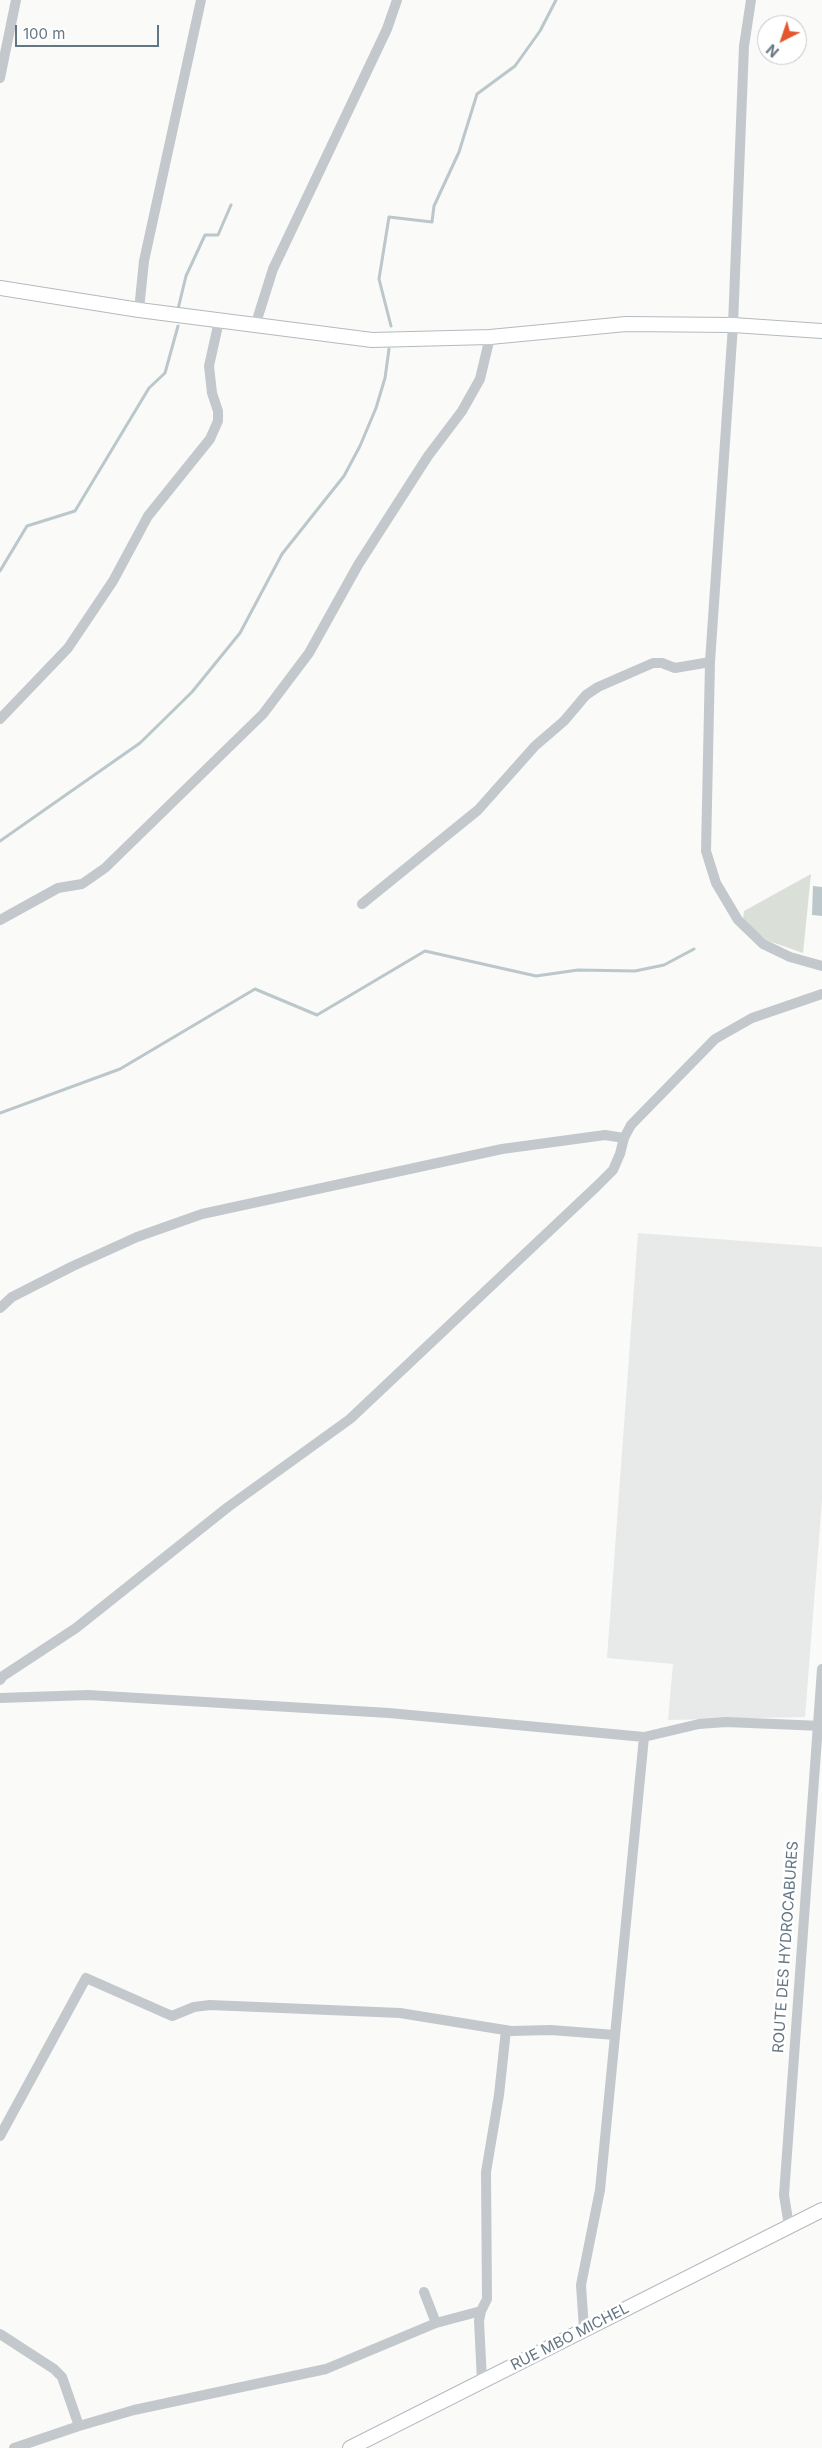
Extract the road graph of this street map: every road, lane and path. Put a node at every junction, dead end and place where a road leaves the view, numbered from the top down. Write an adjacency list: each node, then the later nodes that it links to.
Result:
1 (16, 0): 5 (street)
2 (202, 0): 7 (street)
3 (397, 0): 10 (street)
4 (750, 0): 9 (street)
5 (0, 78)
6 (0, 288): 7 (street)
7 (139, 310): 8 (street)
8 (219, 322): 10 (street); 14 (street)
9 (733, 325): 11 (street); 12 (street); 13 (street)
10 (255, 326): 12 (street)
11 (822, 331)
12 (490, 338): 16 (street)
13 (710, 662): 15 (street); 17 (street)
14 (0, 719)
15 (362, 904)
16 (0, 920)
17 (822, 966)
18 (822, 994): 19 (street)
19 (624, 1138): 20 (street); 22 (street)
20 (0, 1308)
21 (822, 1670): 24 (street, ROUTE DES HYDROCABURES)
22 (0, 1680)
23 (0, 1698): 25 (street)
24 (820, 1726): 25 (street); 30 (street, ROUTE DES HYDROCABURES)
25 (644, 1737): 27 (street)
26 (506, 2030): 27 (street); 28 (street); 32 (street)
27 (615, 2035): 34 (street)
28 (0, 2136)
29 (822, 2210): 30 (street, RUE MBO MICHEL)
30 (790, 2226): 34 (street, RUE MBO MICHEL)
31 (424, 2292): 33 (street)
32 (481, 2311): 33 (street); 36 (street)
33 (436, 2323): 37 (street)
34 (584, 2330): 36 (street, RUE MBO MICHEL)
35 (0, 2334): 37 (street)
36 (482, 2381): 39 (street, RUE MBO MICHEL)
37 (79, 2426): 38 (street)
38 (14, 2448)
39 (350, 2448)

